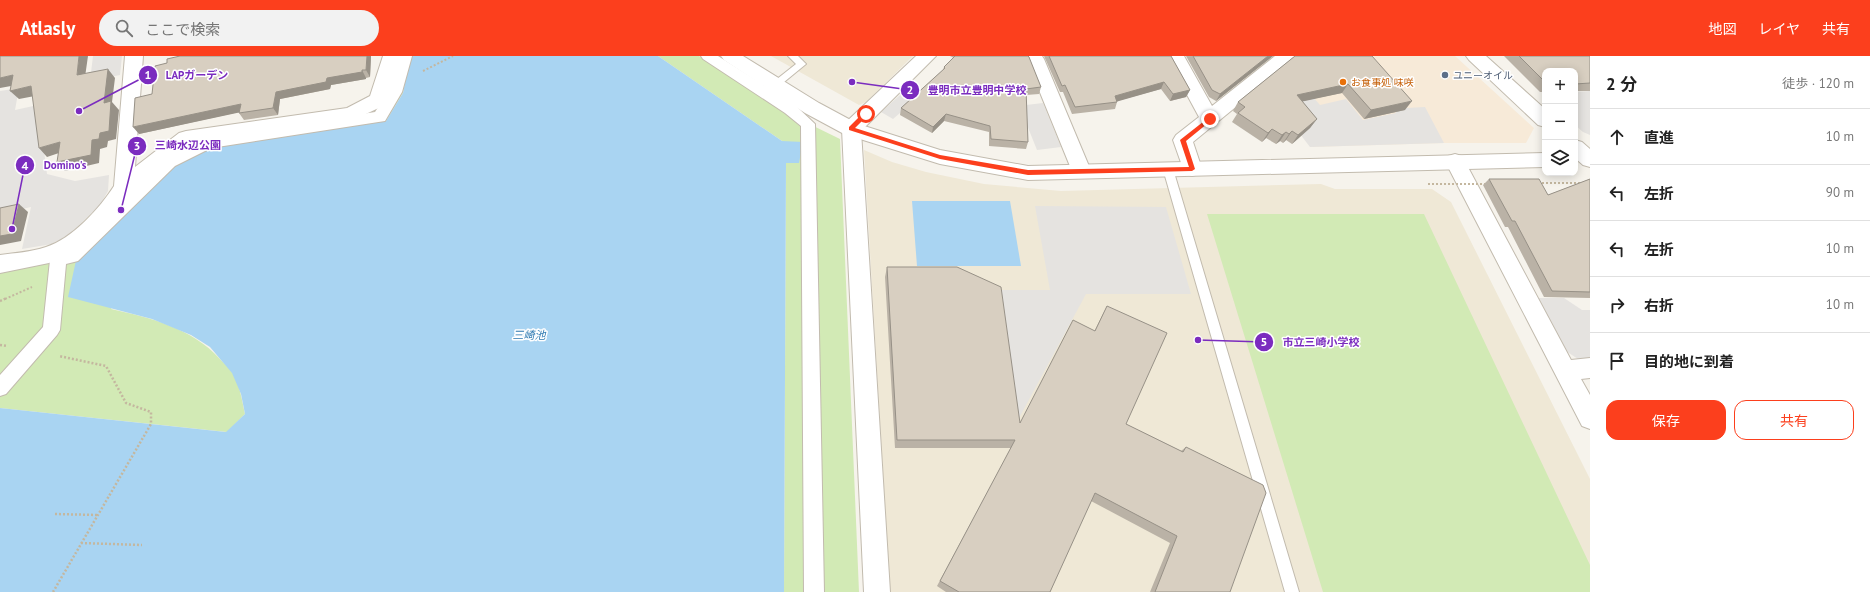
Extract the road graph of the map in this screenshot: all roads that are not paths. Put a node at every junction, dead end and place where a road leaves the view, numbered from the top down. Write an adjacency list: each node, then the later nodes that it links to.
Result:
1 (134, 56): 24 (street)
2 (392, 56): 24 (street)
3 (405, 56): 28 (street)
4 (708, 56): 30 (street)
5 (730, 56): 12 (street)
6 (792, 56): 12 (lane)
7 (927, 56): 15 (street)
8 (1030, 56): 23 (street)
9 (1175, 56): 14 (street)
10 (1295, 56): 14 (street)
11 (1475, 56): 13 (street)
12 (775, 85): 15 (street)
13 (1542, 117)
14 (1210, 119): 21 (street)
15 (851, 129): 23 (street); 31 (street)
16 (1578, 149): 19 (street)
17 (1542, 160): 20 (street)
18 (1578, 160): 19 (street)
19 (1590, 160)
20 (1455, 161): 21 (street); 27 (street)
21 (1192, 169): 22 (street)
22 (1168, 170): 23 (street); 32 (lane)
23 (1081, 171)
24 (124, 187): 25 (street)
25 (0, 264)
26 (1590, 368): 27 (street)
27 (1565, 371): 29 (street)
28 (0, 388)
29 (1590, 418)
30 (814, 592)
31 (877, 592)
32 (1292, 592)

